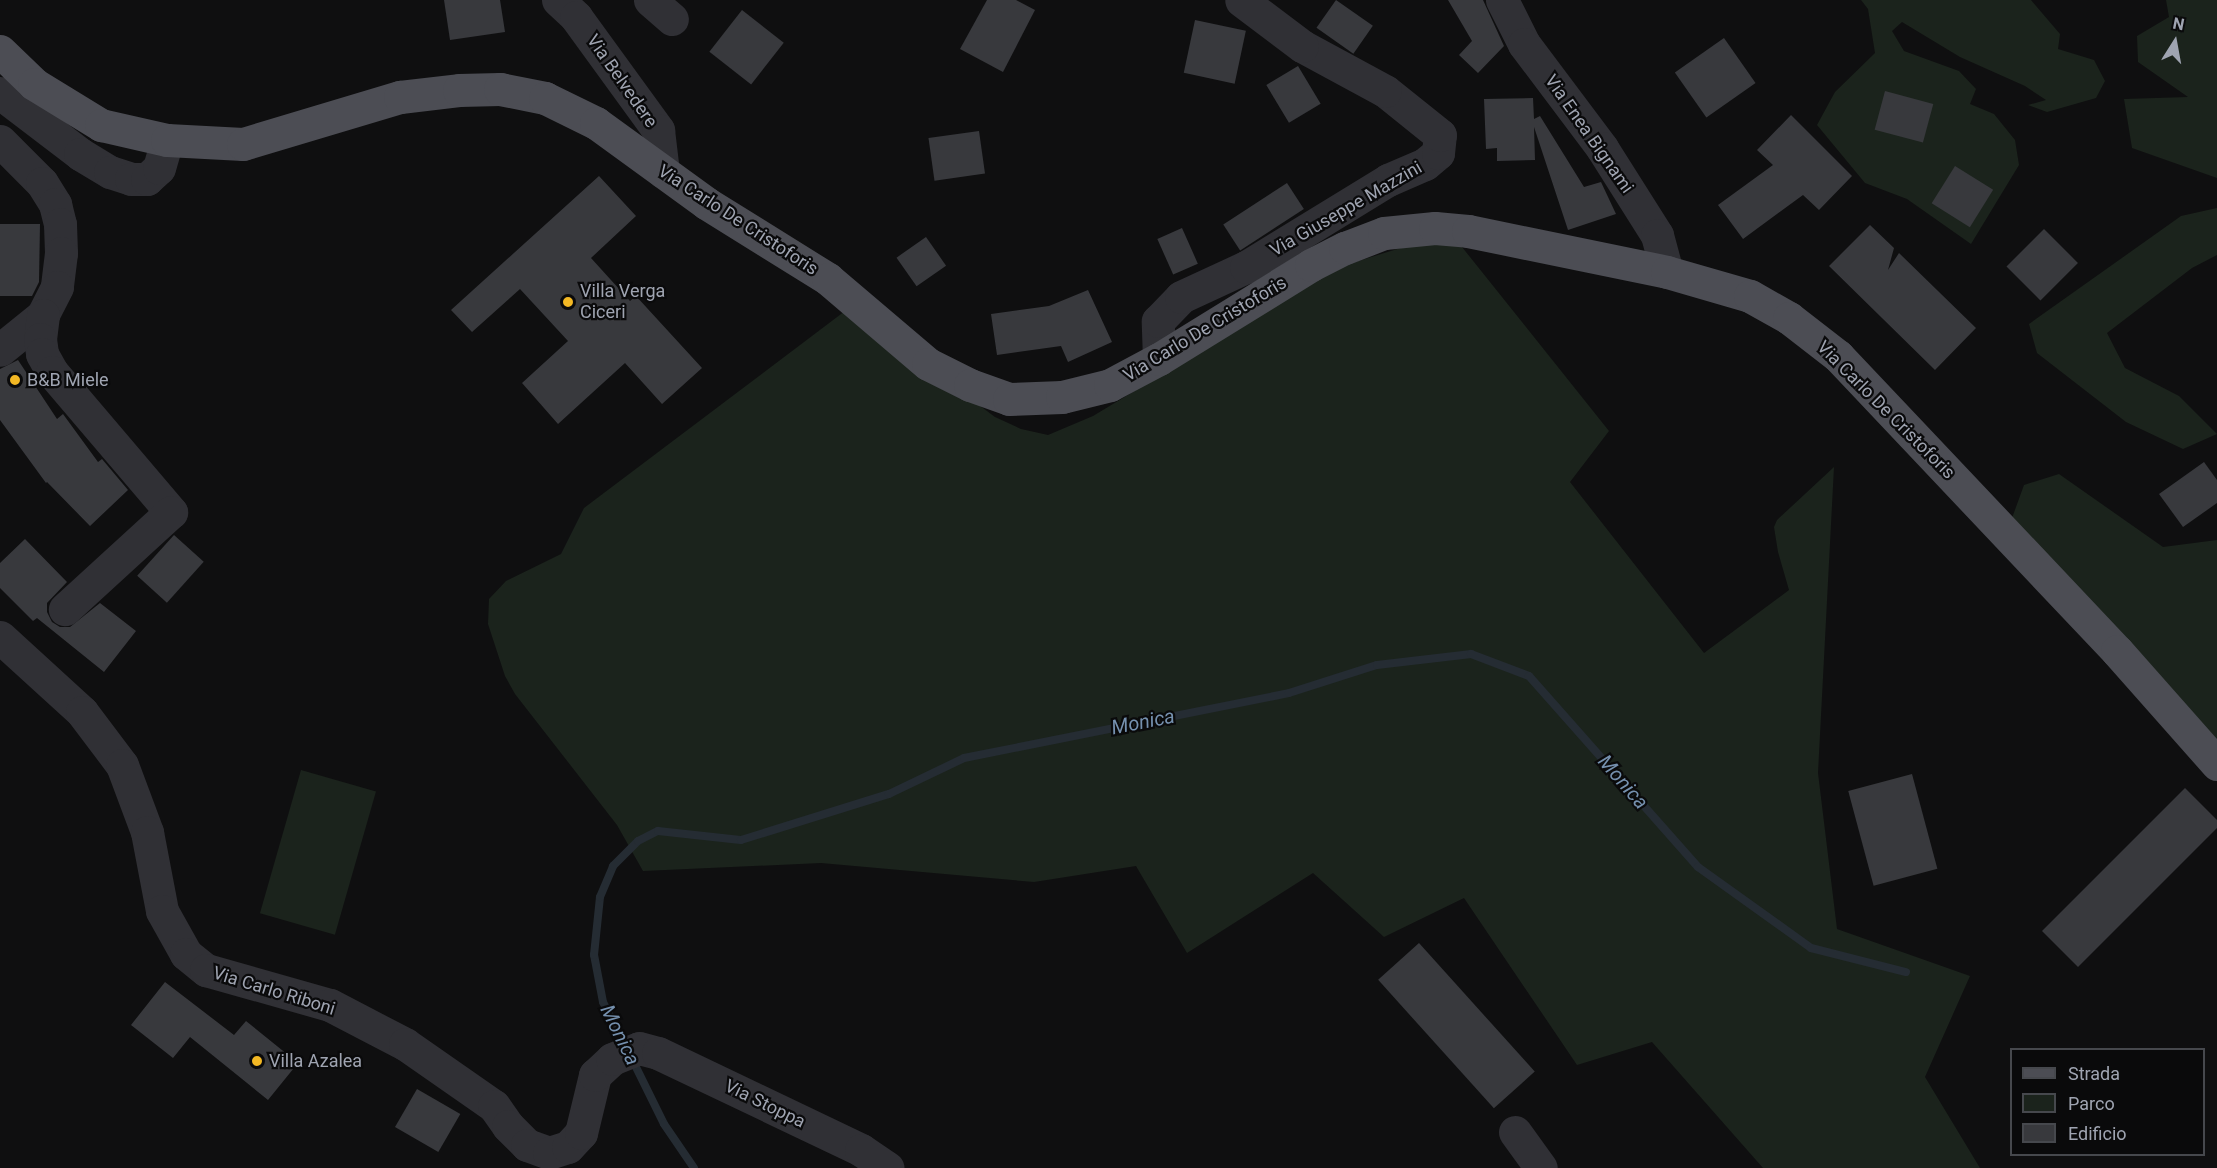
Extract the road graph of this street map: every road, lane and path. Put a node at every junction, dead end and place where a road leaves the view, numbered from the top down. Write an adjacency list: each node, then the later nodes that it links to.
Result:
1 (558, 0): 8 (street, Via Belvedere)
2 (1241, 0): 12 (street, Via Giuseppe Mazzini)
3 (1502, 0): 9 (street, Via Enea Bignami)
4 (0, 51): 6 (main road, Via Carlo De Cristoforis)
5 (0, 93): 6 (street)
6 (167, 140): 8 (main road, Via Carlo De Cristoforis)
7 (0, 141): 10 (street)
8 (663, 172): 12 (main road, Via Carlo De Cristoforis)
9 (1667, 272): 12 (main road, Via Carlo De Cristoforis); 15 (main road, Via Carlo De Cristoforis)
10 (43, 315): 11 (street); 13 (street)
11 (0, 350)
12 (1159, 359)
13 (65, 609)
14 (0, 637): 16 (street, Via Carlo Riboni)
15 (2217, 764)
16 (625, 1053): 18 (street, Via Stoppa)
17 (1515, 1132): 19 (street)
18 (888, 1168)
19 (1541, 1168)

